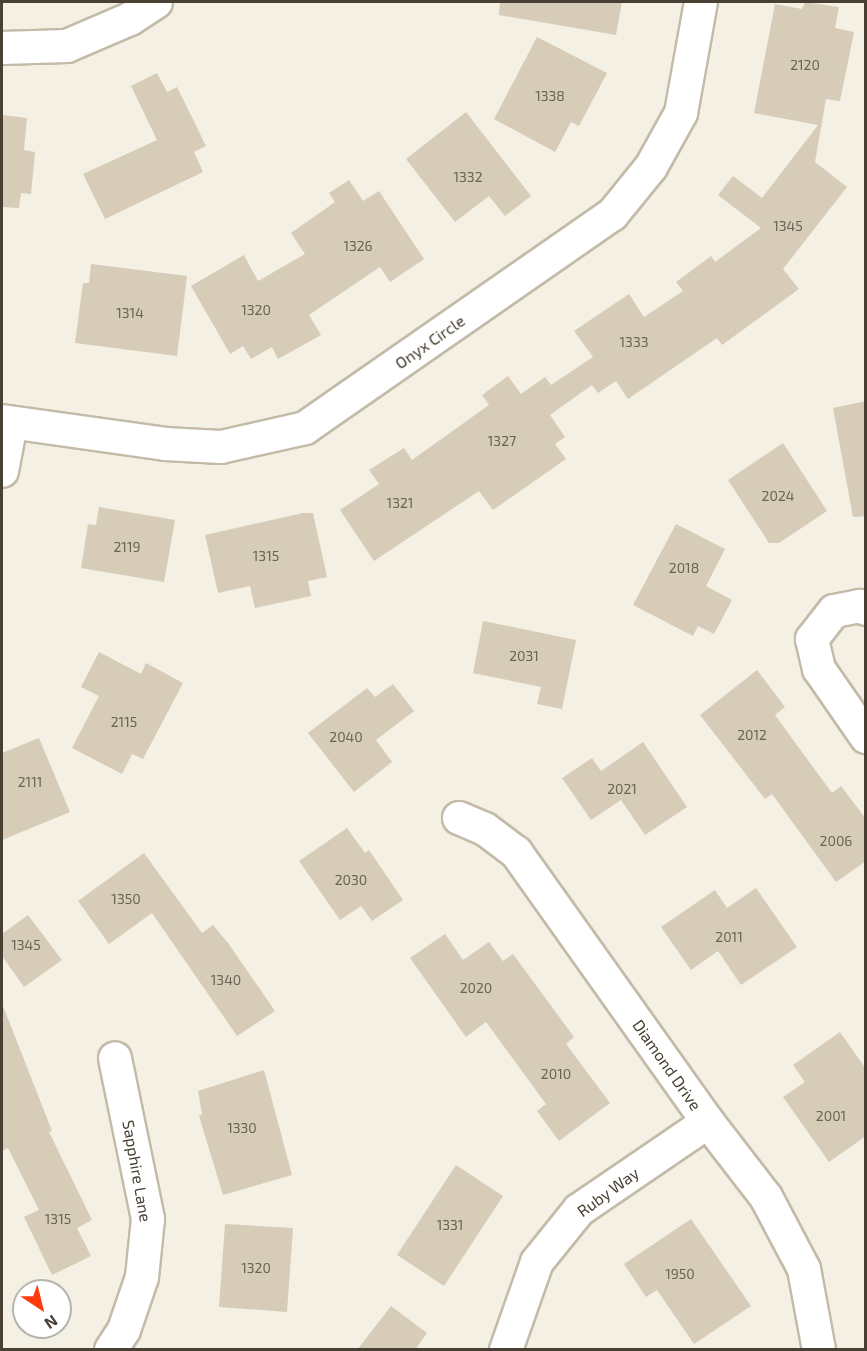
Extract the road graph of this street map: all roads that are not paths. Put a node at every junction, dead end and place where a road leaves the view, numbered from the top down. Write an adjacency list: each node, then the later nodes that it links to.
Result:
1 (156, 2): 3 (street)
2 (701, 2): 4 (street, Onyx Circle)
3 (2, 48)
4 (6, 422): 5 (street)
5 (2, 471)
6 (866, 609): 7 (street)
7 (866, 737)
8 (459, 818): 10 (street, Diamond Drive)
9 (115, 1058): 11 (street, Sapphire Lane)
10 (708, 1122): 12 (street, Ruby Way); 13 (street, Diamond Drive)
11 (111, 1350)
12 (506, 1350)
13 (819, 1350)

